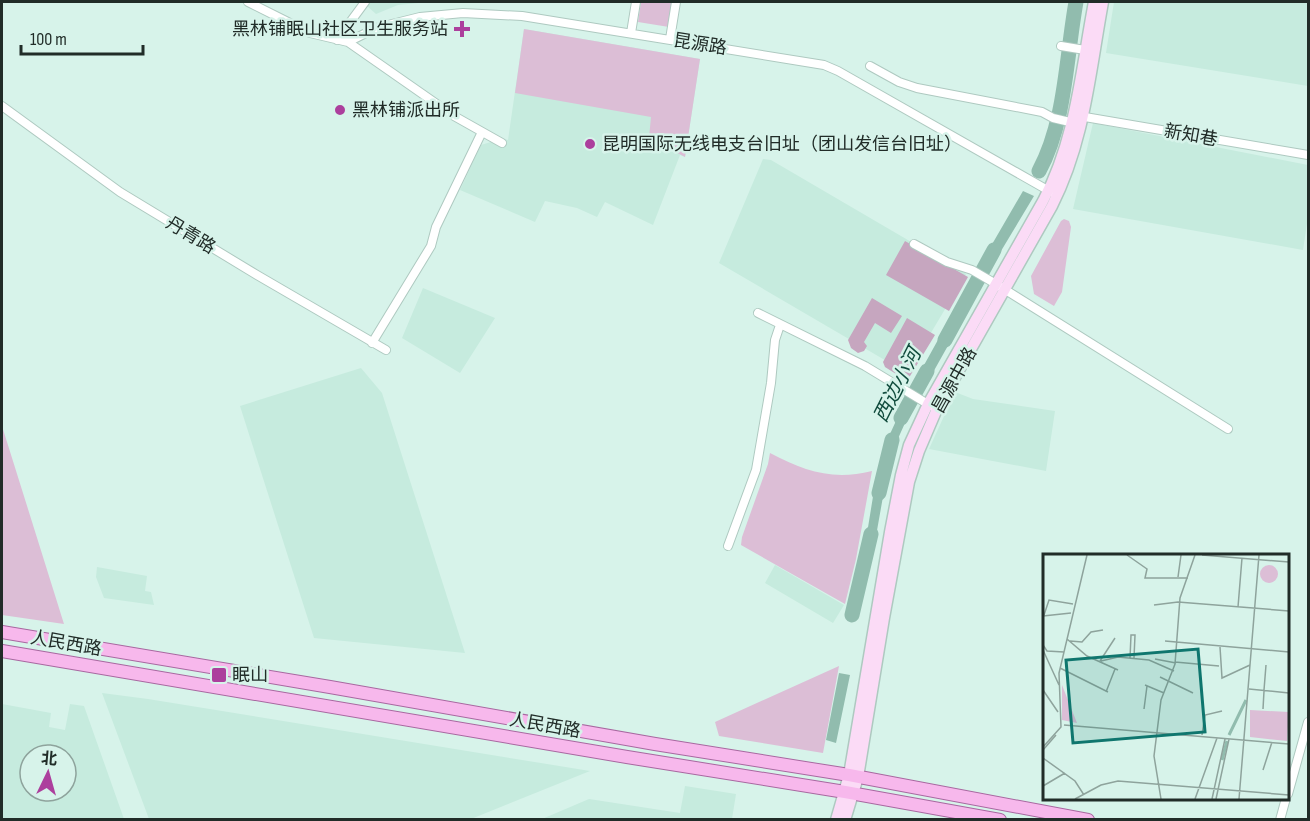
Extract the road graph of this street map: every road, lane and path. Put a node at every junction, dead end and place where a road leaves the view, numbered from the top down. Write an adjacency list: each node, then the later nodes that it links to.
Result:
1 (248, 2): 9 (street)
2 (365, 2): 9 (street)
3 (636, 2): 7 (street)
4 (676, 2): 8 (street)
5 (1094, 2): 12 (main road, 昌源中路)
6 (1103, 2): 15 (main road, 昌源中路)
7 (630, 33): 8 (street, 昆源路); 10 (street, 昆源路)
8 (670, 39): 19 (street, 昆源路)
9 (337, 40): 10 (street)
10 (348, 42): 16 (street)
11 (1061, 46): 12 (street)
12 (1083, 50): 15 (main road, 昌源中路)
13 (870, 66): 15 (street, 新知巷)
14 (2, 106): 24 (street, 丹青路)
15 (1078, 120): 18 (street, 新知巷); 19 (main road, 昌源中路)
16 (482, 132): 17 (street); 24 (street)
17 (502, 143)
18 (1308, 155)
19 (1049, 191): 21 (main road, 昌源中路)
20 (914, 244): 21 (street)
21 (997, 285): 26 (main road, 昌源中路); 27 (street)
22 (758, 313): 23 (street)
23 (780, 324): 26 (street); 28 (street)
24 (372, 343): 25 (street, 丹青路)
25 (386, 350)
26 (929, 405): 32 (main road, 昌源中路)
27 (1228, 429)
28 (728, 546)
29 (2, 632): 32 (main road, 人民西路)
30 (2, 651): 34 (main road, 人民西路)
31 (1308, 722): 33 (street)
32 (854, 776): 34 (main road, 昌源中路); 39 (main road, 人民西路)
33 (1289, 787)
34 (850, 793): 36 (main road); 37 (main road); 38 (main road, 人民西路)
35 (1285, 800): 40 (street)
36 (836, 819)
37 (845, 819)
38 (1000, 819)
39 (1088, 819)
40 (1280, 819)

